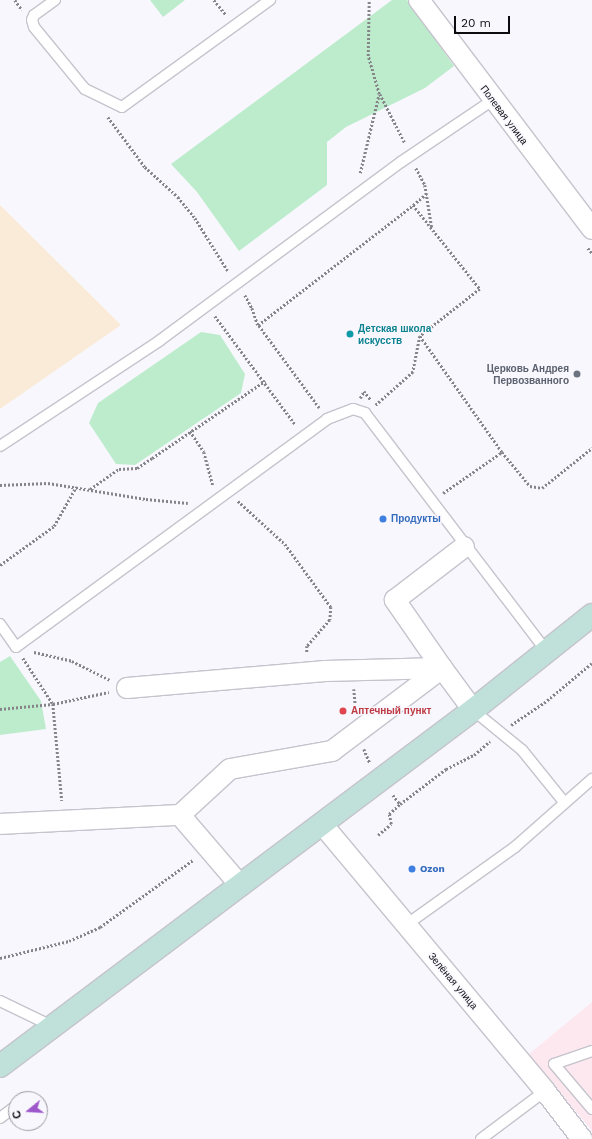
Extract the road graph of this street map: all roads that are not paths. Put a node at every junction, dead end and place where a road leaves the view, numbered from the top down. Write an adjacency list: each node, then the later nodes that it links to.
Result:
1 (55, 0): 2 (lane)
2 (270, 0)
3 (419, 0): 4 (street, Полевая улица)
4 (493, 100): 5 (street, Полевая улица); 6 (lane)
5 (592, 229)
6 (0, 446)
7 (464, 546): 9 (lane); 10 (lane); 11 (street)
8 (592, 615): 10 (main road)
9 (0, 624)
10 (546, 651): 13 (main road)
11 (442, 668): 12 (street); 13 (street); 16 (street)
12 (127, 688)
13 (473, 710): 15 (lane); 18 (main road)
14 (592, 779): 15 (lane)
15 (564, 802): 20 (lane)
16 (180, 815): 17 (street); 19 (street)
17 (0, 824)
18 (322, 824): 19 (main road); 20 (street, Зелёная улица)
19 (240, 885): 22 (main road)
20 (406, 925): 25 (street, Зелёная улица)
21 (0, 1001): 22 (lane)
22 (52, 1026): 24 (main road)
23 (592, 1051): 26 (lane)
24 (0, 1066)
25 (544, 1091): 27 (lane); 28 (street, Зелёная улица)
26 (592, 1108)
27 (481, 1139)
28 (582, 1139)

